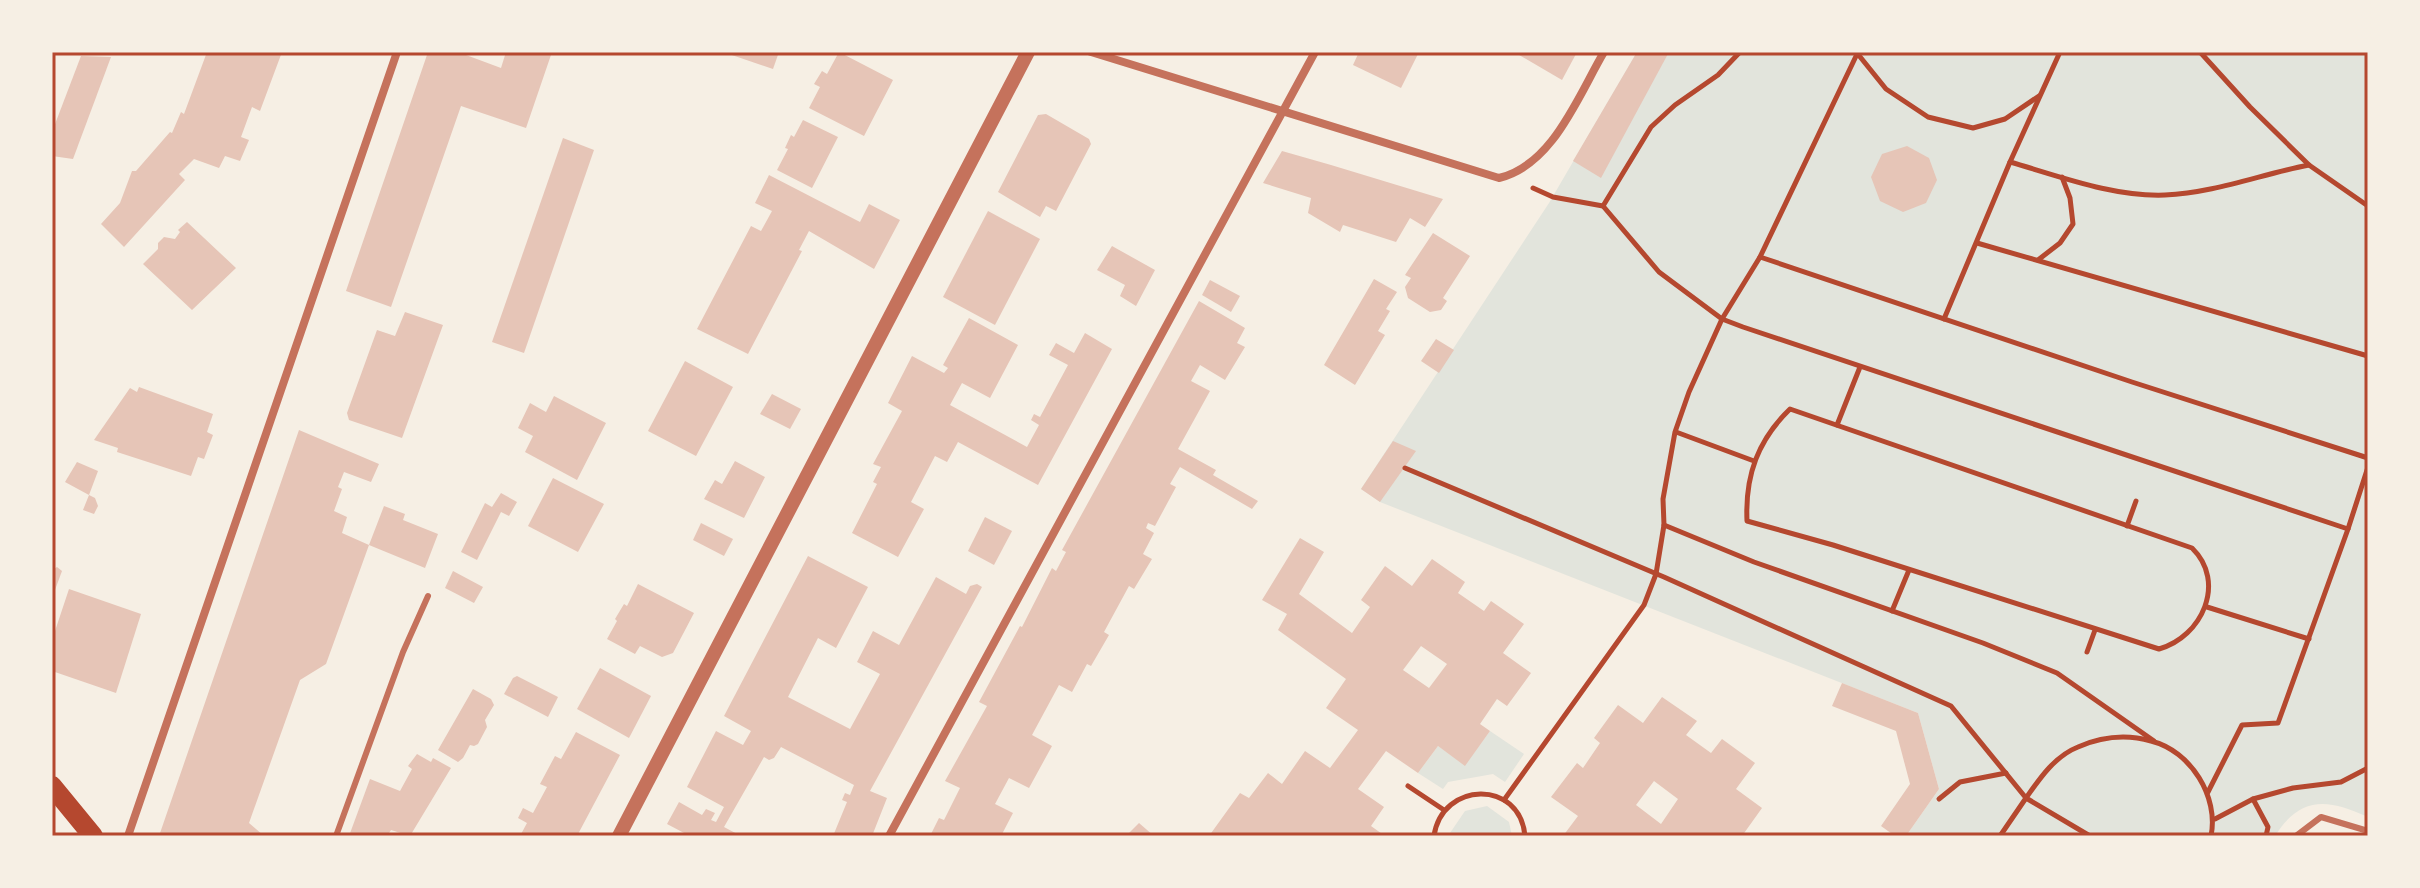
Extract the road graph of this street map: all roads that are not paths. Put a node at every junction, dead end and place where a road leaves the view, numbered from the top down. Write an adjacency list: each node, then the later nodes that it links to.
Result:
1 (397, 52): 11 (street)
2 (1028, 52): 13 (street)
3 (1091, 52): 6 (street)
4 (1315, 52): 6 (street)
5 (1604, 52): 6 (street)
6 (1282, 112): 14 (street)
7 (428, 596): 12 (lane)
8 (52, 786): 10 (main road)
9 (2368, 831): 15 (lane)
10 (93, 836)
11 (128, 836)
12 (336, 836)
13 (619, 836)
14 (889, 836)
15 (2296, 836)

